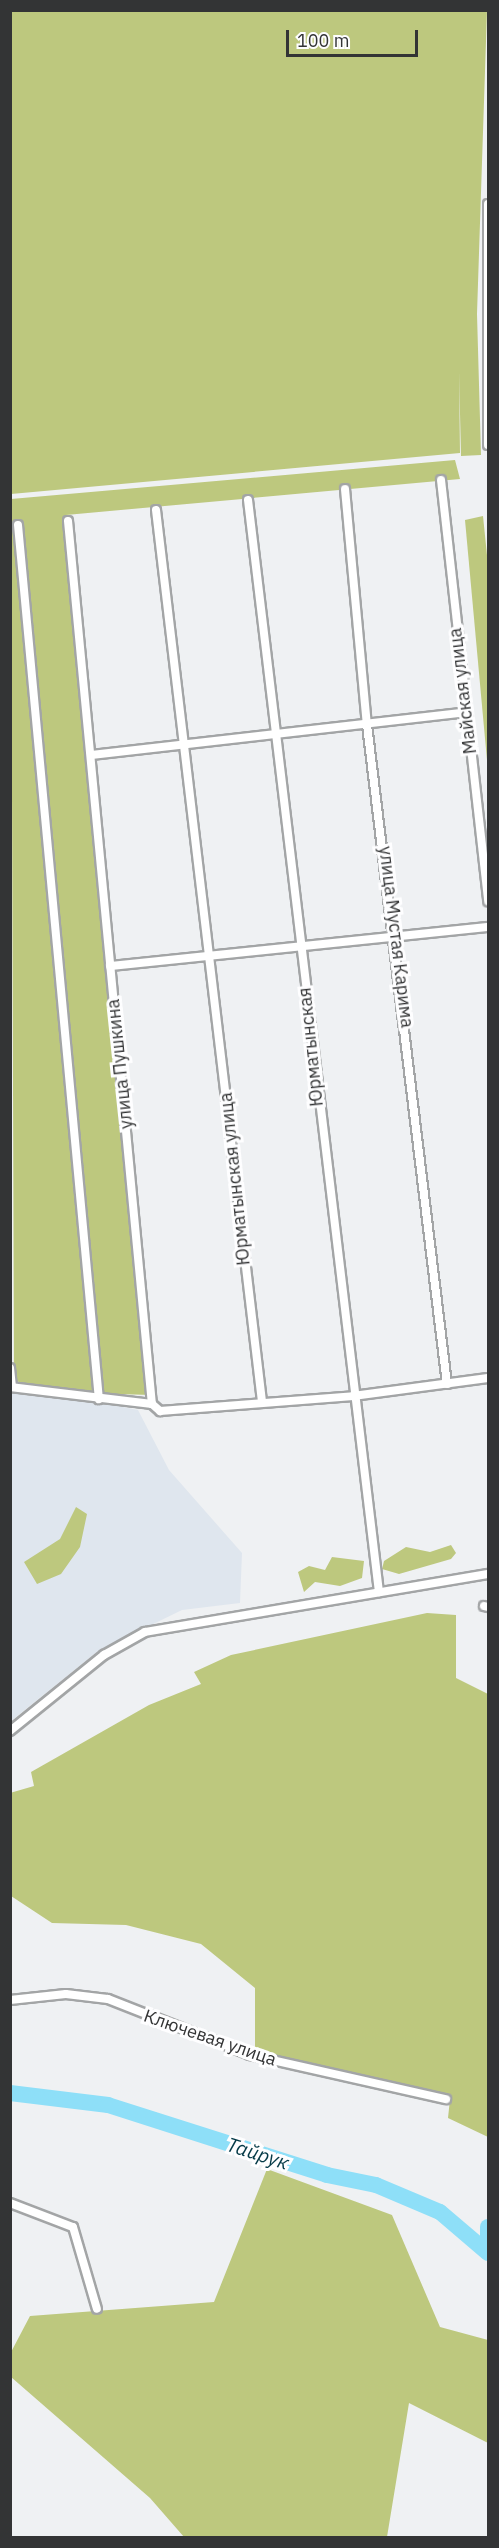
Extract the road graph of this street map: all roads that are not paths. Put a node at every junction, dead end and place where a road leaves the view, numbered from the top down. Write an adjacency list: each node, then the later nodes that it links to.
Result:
1 (489, 204): 2 (street)
2 (488, 251): 3 (street)
3 (488, 394): 4 (street)
4 (489, 445)
5 (441, 480): 11 (street, Майская улица)
6 (345, 489): 12 (street, улица Мустая Карима)
7 (248, 500): 13 (street, Юрматынская)
8 (156, 510): 14 (street, Юрматынская улица)
9 (68, 521): 15 (street, улица Пушкина)
10 (18, 525): 27 (street)
11 (466, 712): 12 (street); 16 (street, Майская улица)
12 (367, 725): 13 (street); 18 (street, улица Мустая Карима)
13 (277, 733): 14 (street); 19 (street, Юрматынская)
14 (183, 742): 15 (street); 20 (street, Юрматынская улица)
15 (91, 755): 21 (street, улица Пушкина)
16 (489, 901)
17 (489, 927): 18 (street)
18 (397, 938): 19 (street); 24 (street, улица Мустая Карима)
19 (300, 944): 20 (street); 26 (street, Юрматынская)
20 (209, 956): 21 (street); 28 (street, Юрматынская улица)
21 (111, 966): 29 (street, улица Пушкина)
22 (10, 1368): 25 (street)
23 (489, 1378): 24 (street)
24 (447, 1384): 26 (street)
25 (11, 1387): 27 (street)
26 (353, 1396): 28 (street); 31 (street, Юрматынская)
27 (99, 1399): 29 (street)
28 (262, 1402): 29 (street)
29 (152, 1404)
30 (489, 1574): 31 (street)
31 (379, 1592): 32 (street)
32 (10, 1731)
33 (10, 2000): 34 (street, Ключевая улица)
34 (446, 2099)
35 (10, 2203): 36 (street)
36 (97, 2309)

